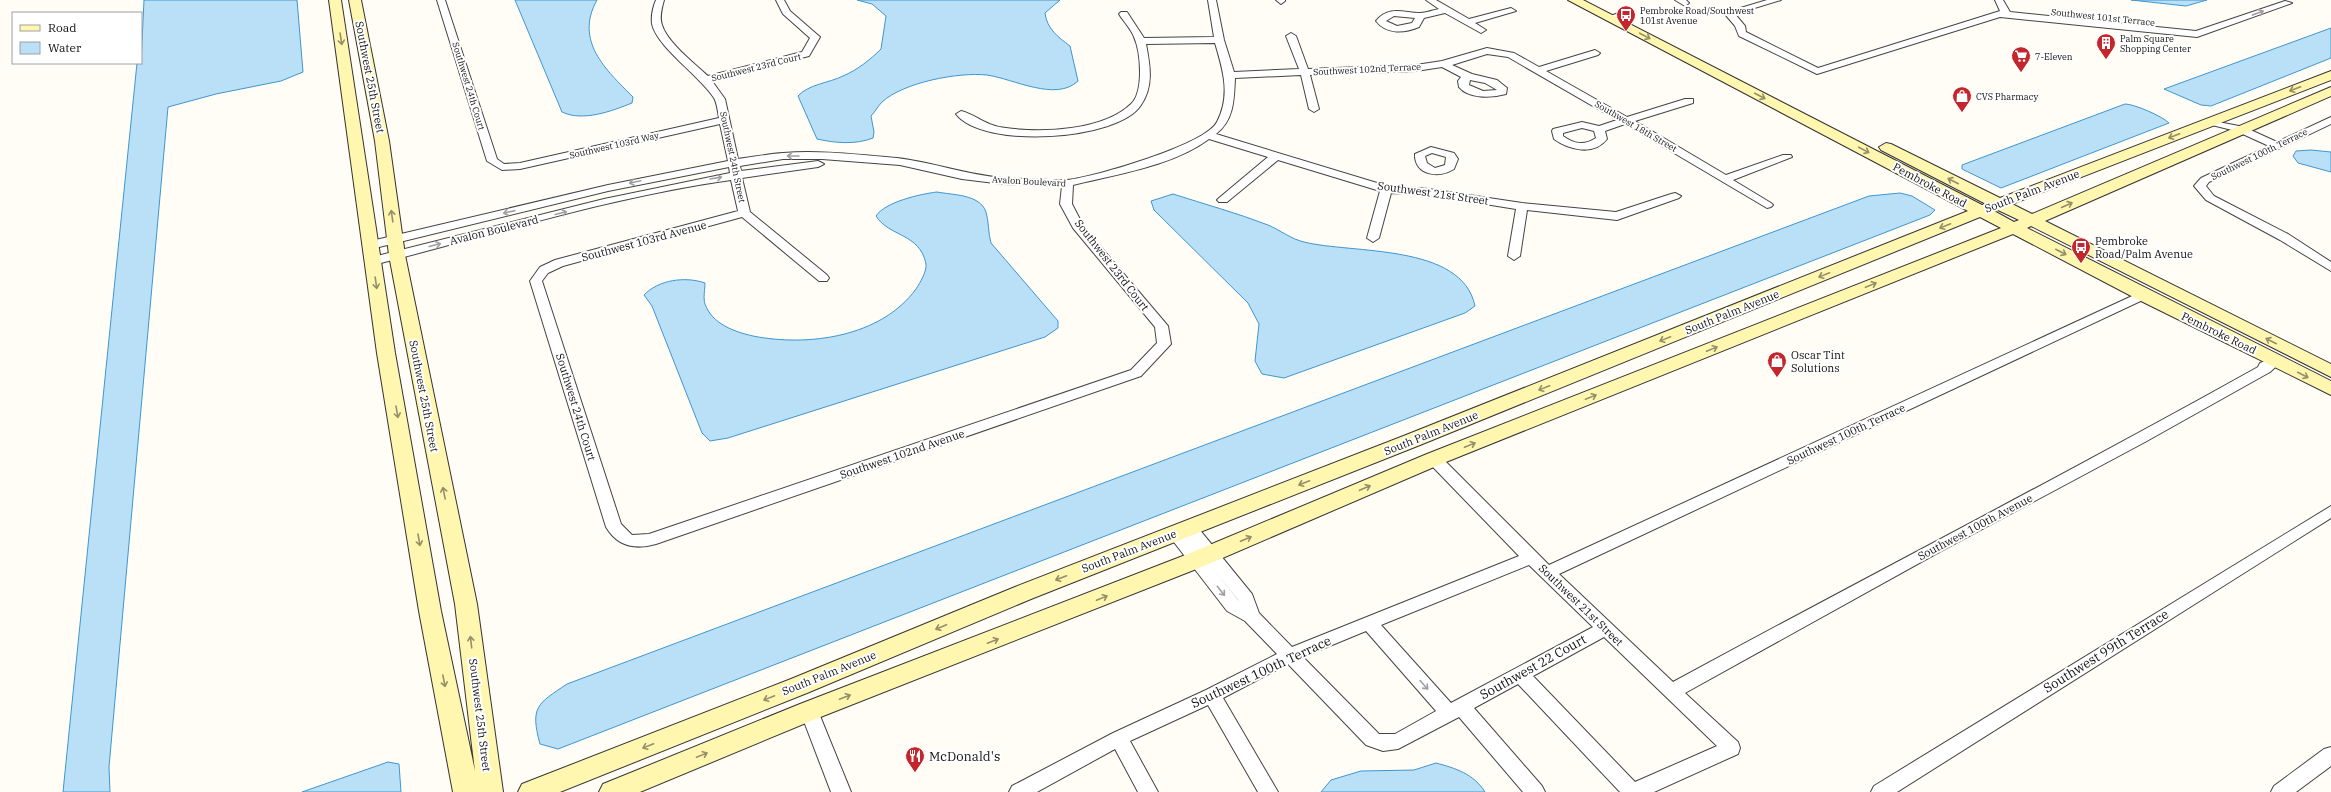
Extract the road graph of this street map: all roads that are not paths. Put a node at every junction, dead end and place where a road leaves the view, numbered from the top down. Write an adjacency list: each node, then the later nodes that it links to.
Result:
1 (335, 0): 72 (main road, Southwest 25th Street, one-way to 72)
2 (355, 0): 71 (main road, Southwest 25th Street, one-way to 2)
3 (441, 0): 50 (street, Southwest 24th Court)
4 (660, 0): 33 (street, Southwest 24th Street)
5 (780, 0): 33 (street, Southwest 23rd Court)
6 (1212, 0): 23 (street, Avalon Boulevard)
7 (1430, 0): 13 (street)
8 (1574, 0): 18 (main road, Pembroke Road)
9 (1596, 0): 16 (main road, Pembroke Road)
10 (1777, 0): 12 (street, Southwest 101st Terrace)
11 (2288, 3): 21 (street, Southwest 101st Terrace, one-way to 11)
12 (2002, 7): 21 (street, Southwest 101st Terrace); 21 (street, Southwest 101st Terrace)
13 (1446, 10): 17 (street); 19 (street)
14 (1511, 11): 19 (street)
15 (1124, 14): 24 (street)
16 (1624, 14): 18 (street); 64 (main road, Pembroke Road, one-way to 16)
17 (1420, 16)
18 (1610, 18): 66 (main road, Pembroke Road, one-way to 66)
19 (1468, 22): 20 (street)
20 (1481, 30)
21 (2211, 30)
22 (1291, 36): 29 (street)
23 (1219, 40): 24 (street); 30 (street, Avalon Boulevard)
24 (1141, 41): 37 (street)
25 (1503, 53): 27 (street, Southwest 102nd Terrace); 28 (street, Southwest 18th Street)
26 (1595, 53): 28 (street)
27 (1444, 64): 29 (street, Southwest 102nd Terrace); 32 (street)
28 (1538, 70): 40 (street, Southwest 18th Street)
29 (1305, 73): 30 (street, Southwest 102nd Terrace); 36 (street)
30 (1230, 75): 44 (street, Avalon Boulevard)
31 (2331, 75): 41 (main road, South Palm Avenue, one-way to 41)
32 (1468, 76)
33 (706, 80): 38 (street, Southwest 24th Street)
34 (2331, 91): 43 (main road)
35 (1689, 101): 40 (street)
36 (1314, 109)
37 (960, 114)
38 (726, 120): 49 (street, Southwest 24th Street); 50 (street, Southwest 103rd Way)
39 (2331, 120): 45 (street, Southwest 100th Terrace)
40 (1627, 121): 42 (street); 54 (street, Southwest 18th Street)
41 (2212, 122): 43 (street); 64 (main road, South Palm Avenue, one-way to 64)
42 (1600, 129)
43 (2236, 131): 45 (street); 68 (main road, one-way to 43)
44 (1208, 135): 46 (street, Southwest 21st Street); 55 (street, Avalon Boulevard)
45 (2273, 147): 74 (street, Southwest 100th Terrace)
46 (1276, 156): 58 (street, Southwest 21st Street); 62 (street)
47 (1786, 157): 54 (street)
48 (846, 160): 49 (street, Avalon Boulevard, one-way to 49); 52 (street, Avalon Boulevard); 55 (street, Avalon Boulevard)
49 (734, 163): 52 (street, Southwest 24th Street); 53 (street, Avalon Boulevard)
50 (502, 168)
51 (1434, 171): 59 (street)
52 (736, 174): 57 (street, Avalon Boulevard, one-way to 52); 67 (street, Southwest 24th Street)
53 (659, 177): 56 (street, Avalon Boulevard, one-way to 56); 57 (street)
54 (1726, 179): 63 (street, Southwest 18th Street)
55 (1068, 183): 78 (street, Southwest 23rd Court)
56 (608, 188): 61 (street); 71 (street, Avalon Boulevard, one-way to 71)
57 (664, 189): 61 (street, Avalon Boulevard)
58 (1386, 189): 59 (street, Southwest 21st Street); 70 (street)
59 (1429, 192): 65 (street, Southwest 21st Street)
60 (1675, 196): 65 (street, Southwest 21st Street)
61 (614, 200): 71 (street, Avalon Boulevard, one-way to 61)
62 (1223, 200)
63 (1767, 205)
64 (2000, 205): 66 (main road, South Palm Avenue); 68 (main road, Pembroke Road)
65 (1522, 206): 73 (street)
66 (1981, 211): 69 (main road, Pembroke Road); 84 (main road, South Palm Avenue, one-way to 84)
67 (744, 214): 75 (street, Southwest 103rd Avenue); 76 (street, Southwest 24th Street)
68 (2031, 220): 69 (main road); 80 (main road, Pembroke Road, one-way to 68)
69 (2014, 228): 77 (main road, Pembroke Road, one-way to 77); 82 (main road, one-way to 69)
70 (1373, 238)
71 (396, 247): 72 (street, Avalon Boulevard); 100 (main road, Southwest 25th Street, one-way to 71)
72 (372, 253): 99 (main road, Southwest 25th Street, one-way to 99)
73 (1514, 256)
74 (2331, 267)
75 (544, 270): 85 (street, Southwest 24th Court)
76 (823, 278)
77 (2143, 295): 79 (main road, Pembroke Road); 88 (street, Southwest 100th Terrace)
78 (1164, 344): 85 (street, Southwest 102nd Avenue)
79 (2275, 361): 81 (main road, Pembroke Road, one-way to 81); 93 (street, Southwest 100th Avenue)
80 (2331, 371)
81 (2331, 389)
82 (1434, 459): 86 (main road, one-way to 82); 87 (street, Southwest 21st Street)
83 (2331, 511): 109 (street, Southwest 99th Terrace)
84 (1182, 530): 86 (street, Southwest 22 Court); 101 (main road, South Palm Avenue, one-way to 101)
85 (628, 541)
86 (1203, 557): 91 (street, Southwest 22 Court); 96 (main road, one-way to 86)
87 (1532, 557): 88 (street, Southwest 21st Street); 89 (street, Southwest 100th Terrace)
88 (1548, 572): 90 (street, Southwest 21st Street)
89 (1369, 623): 91 (street, Southwest 100th Terrace); 95 (street, one-way to 95)
90 (1606, 628): 92 (street, Southwest 22 Court); 93 (street, Southwest 21st Street)
91 (1288, 656): 94 (street, Southwest 100th Terrace); 95 (street, Southwest 22 Court)
92 (1520, 674): 95 (street, Southwest 22 Court); 108 (street)
93 (1672, 691): 108 (street, Southwest 21st Street)
94 (1212, 695): 97 (street, Southwest 100th Terrace); 106 (street)
95 (1455, 710): 107 (street)
96 (809, 711): 102 (main road, one-way to 96); 103 (street)
97 (1119, 738): 104 (street, Southwest 100th Terrace); 105 (street)
98 (2331, 755): 110 (street)
99 (466, 792)
100 (490, 792)
101 (531, 792)
102 (612, 792)
103 (841, 792)
104 (1019, 792)
105 (1148, 792)
106 (1268, 792)
107 (1535, 792)
108 (1633, 792)
109 (1881, 792)
110 (2281, 792)

